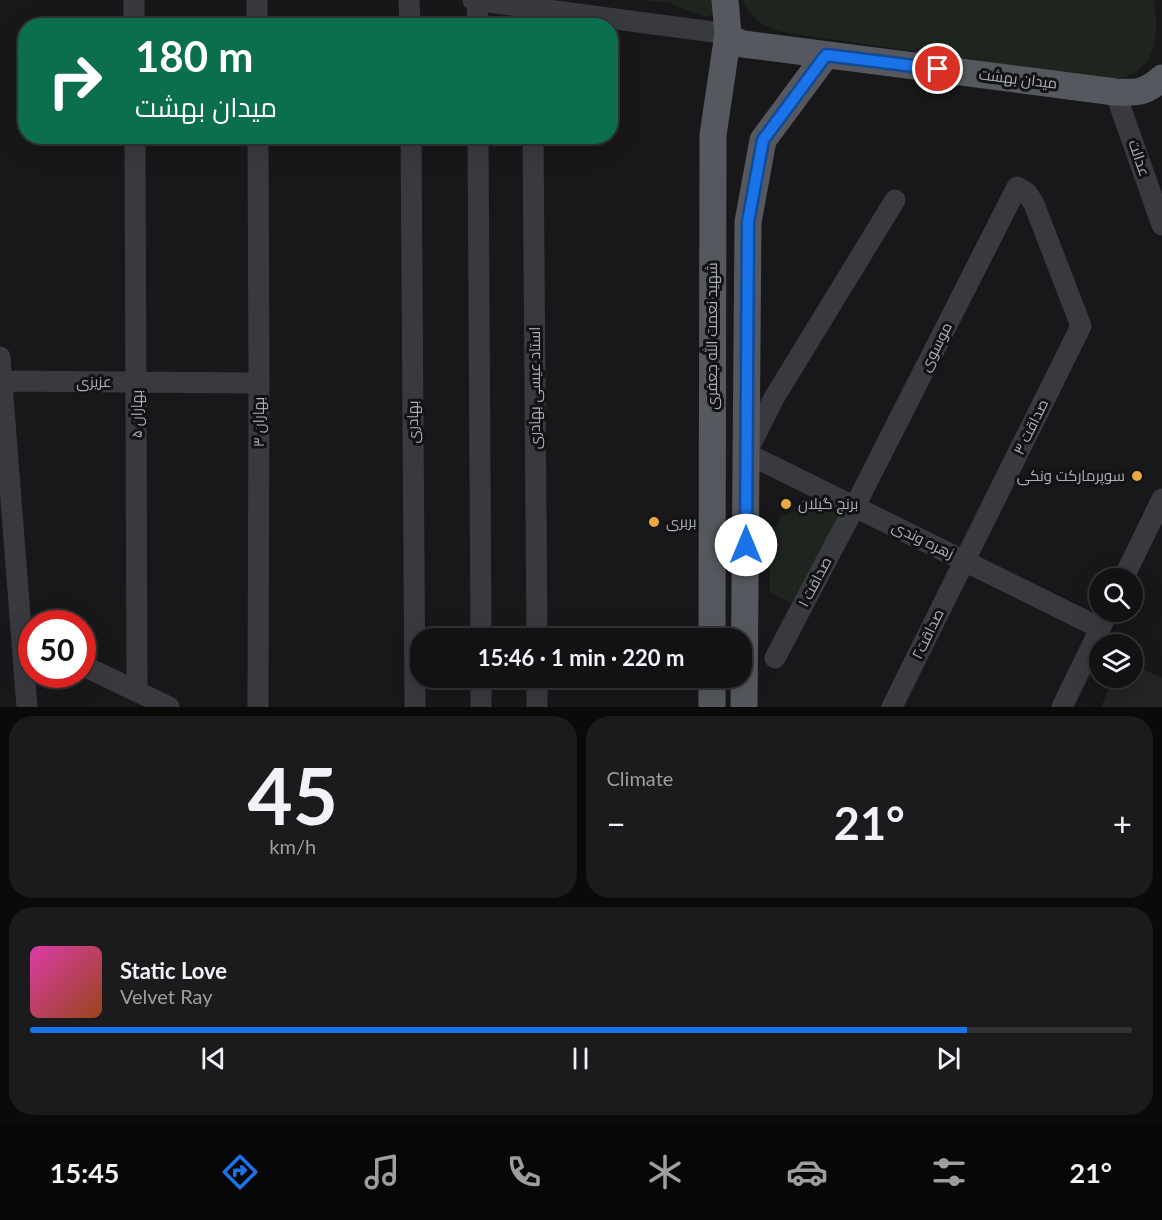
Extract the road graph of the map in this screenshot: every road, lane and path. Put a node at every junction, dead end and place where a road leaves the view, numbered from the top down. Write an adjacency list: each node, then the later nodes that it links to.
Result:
1 (134, 0): 8 (street)
2 (257, 0): 9 (street)
3 (410, 0): 10 (street)
4 (473, 0): 6 (street)
5 (725, 0): 14 (main road)
6 (477, 1): 7 (street); 11 (street)
7 (532, 16): 12 (street)
8 (134, 18)
9 (257, 18)
10 (410, 18)
11 (477, 18)
12 (554, 18)
13 (618, 24): 14 (street)
14 (728, 34): 15 (main road, میدان بهشت); 40 (main road, شهید نعمت الله جعفری)
15 (826, 55): 17 (main road, میدان بهشت); 30 (main road)
16 (1162, 78): 17 (main road, میدان بهشت)
17 (1115, 92): 25 (street, عدالت)
18 (135, 144): 28 (street, بهاران ۵)
19 (258, 144): 29 (street, بهاران ۳)
20 (411, 144): 51 (street, بهادری)
21 (478, 144): 38 (street)
22 (533, 144): 39 (street, استاد عیسی بهادری)
23 (1017, 187): 32 (street, موسوی); 33 (street, صداقت ۳)
24 (895, 200): 30 (street)
25 (1162, 225)
26 (0, 357): 27 (street)
27 (1, 381): 28 (street, عزیزی); 35 (street)
28 (136, 382): 29 (street, عزیزی); 47 (street, بهاران ۵)
29 (259, 383): 50 (street, بهاران ۳)
30 (747, 453): 32 (street, زهره وندی); 55 (main road)
31 (1162, 499): 34 (street)
32 (855, 506): 33 (street, زهره وندی); 41 (street, صداقت ۱)
33 (965, 561): 36 (street, زهره وندی); 56 (street, صداقت۲)
34 (1128, 568)
35 (23, 610)
36 (1089, 614)
37 (1103, 622): 57 (street)
38 (481, 628)
39 (537, 628)
40 (712, 628)
41 (775, 658)
42 (96, 671): 47 (street)
43 (27, 688): 48 (street)
44 (481, 688): 52 (street)
45 (537, 688): 53 (street)
46 (712, 688): 54 (main road)
47 (137, 691): 49 (street)
48 (27, 707)
49 (169, 707)
50 (258, 707)
51 (415, 707)
52 (481, 707)
53 (537, 707)
54 (712, 707)
55 (744, 707)
56 (892, 707)
57 (1062, 707)

